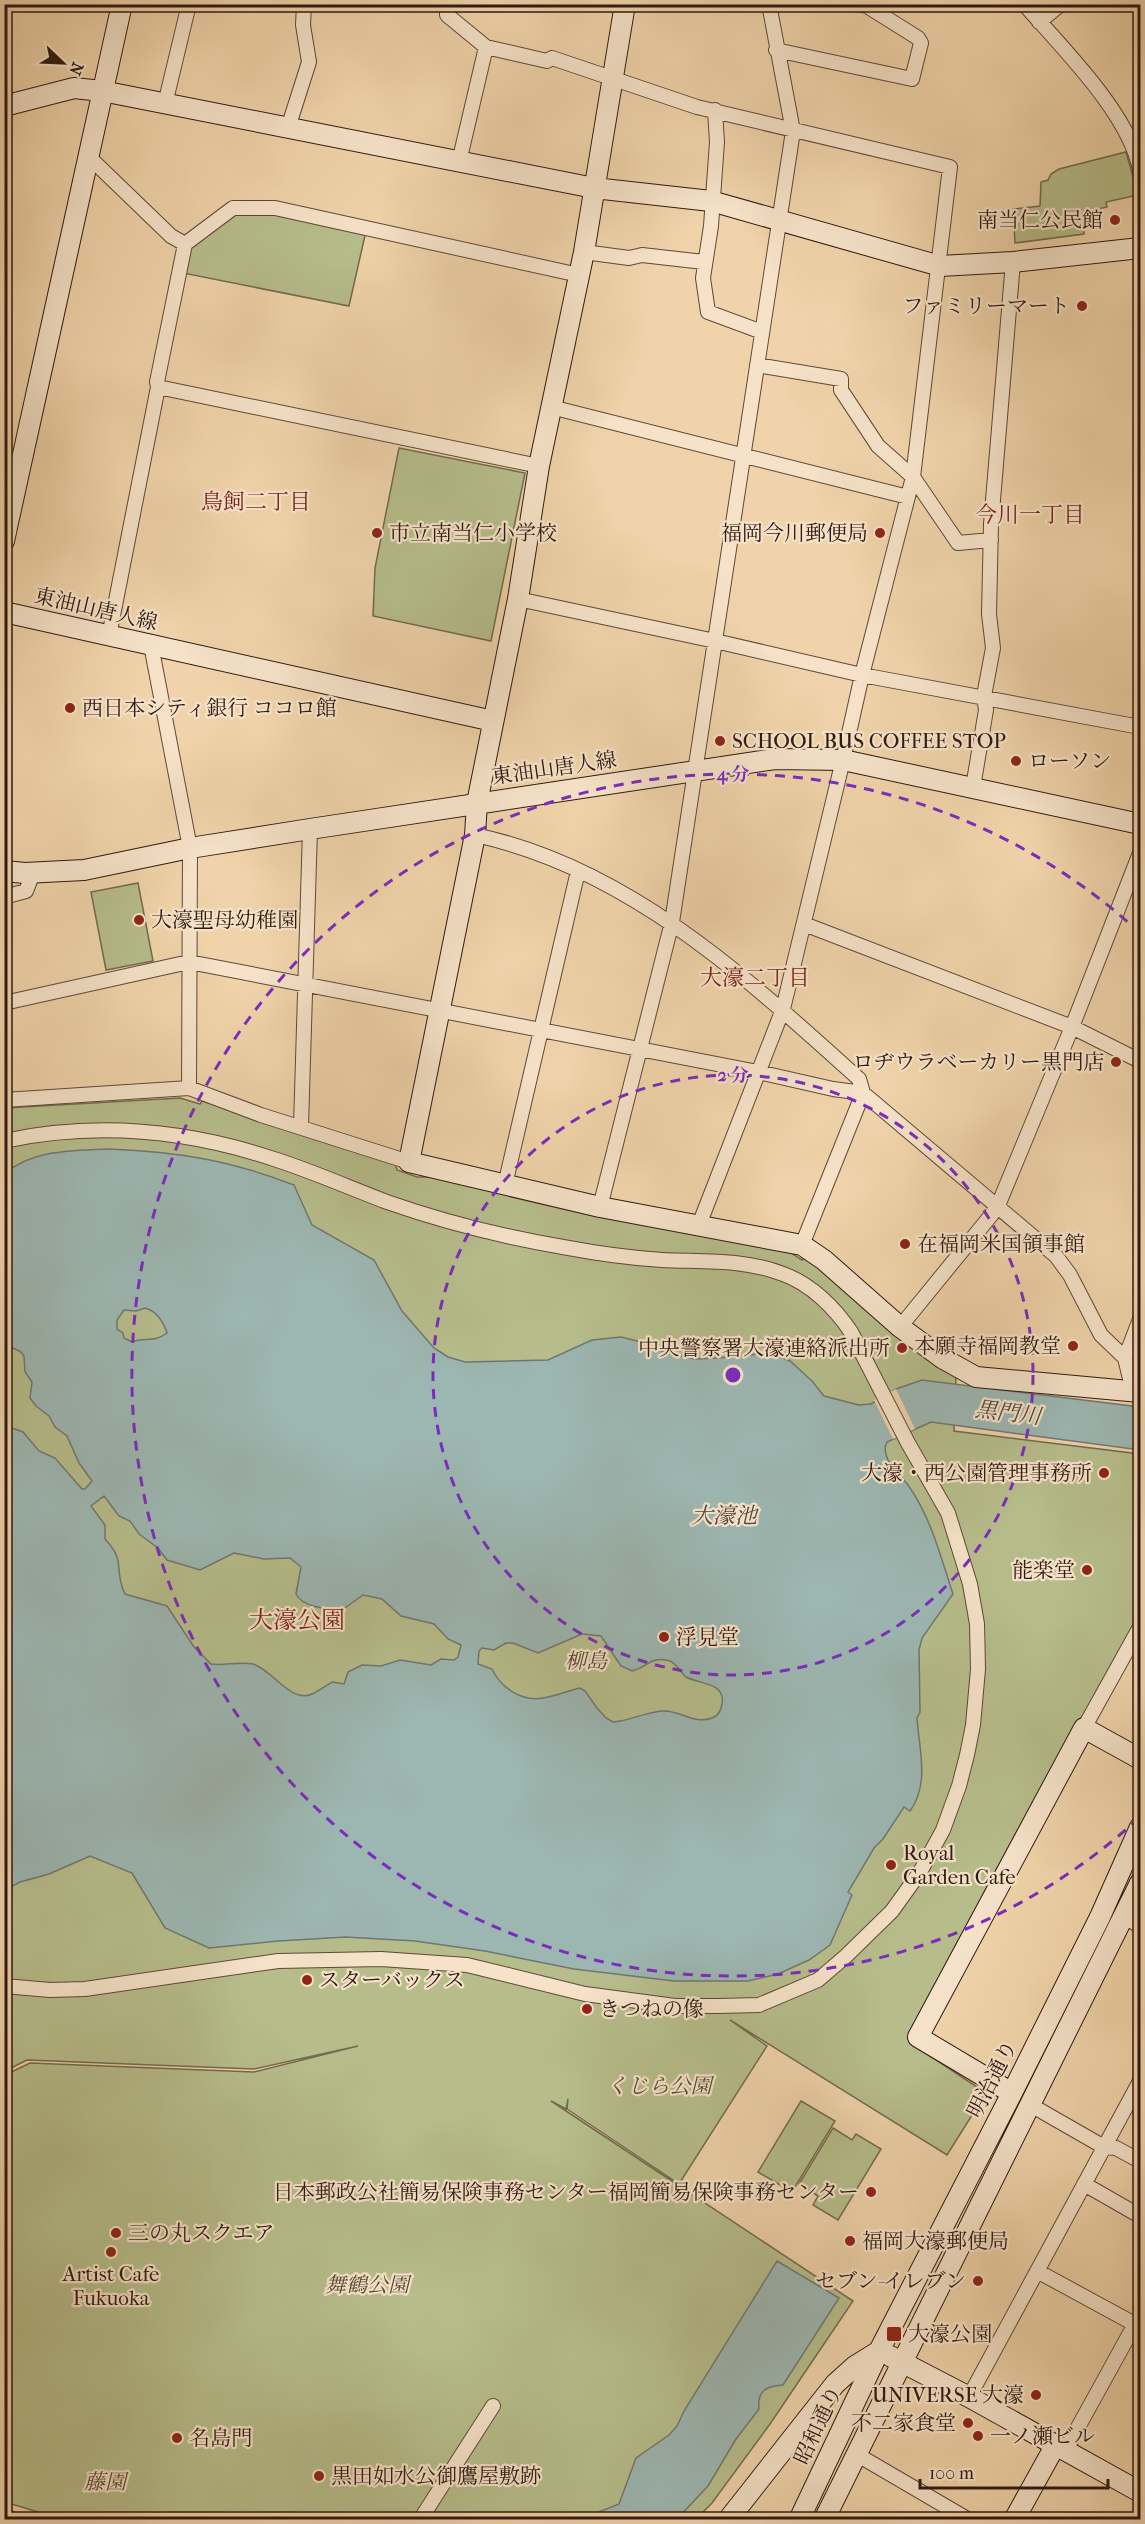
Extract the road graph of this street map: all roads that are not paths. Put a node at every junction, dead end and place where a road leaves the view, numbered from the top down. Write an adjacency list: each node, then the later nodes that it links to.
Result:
1 (122, 4): 14 (street)
2 (189, 4): 15 (street)
3 (304, 4): 18 (street)
4 (447, 4): 11 (street)
5 (625, 4): 13 (street)
6 (770, 4): 12 (street)
7 (858, 4): 12 (street)
8 (1024, 4): 10 (street)
9 (1061, 4): 10 (street)
10 (1039, 22): 22 (street)
11 (486, 47): 13 (street); 21 (street)
12 (776, 50): 19 (street)
13 (613, 79): 17 (street); 23 (street)
14 (102, 92): 15 (street); 16 (street); 20 (street)
15 (165, 104): 18 (street)
16 (4, 106)
17 (715, 111): 19 (street); 24 (street)
18 (288, 128): 21 (street)
19 (793, 131): 25 (street); 31 (street)
20 (88, 156): 26 (street); 42 (street)
21 (459, 162): 23 (street)
22 (1140, 170)
23 (594, 188): 24 (street); 28 (street)
24 (711, 201): 25 (street); 29 (street)
25 (778, 219): 31 (street); 33 (street)
26 (185, 244): 32 (street); 35 (street)
27 (1140, 248): 30 (street)
28 (584, 252): 29 (street); 32 (street)
29 (704, 262): 33 (street)
30 (1013, 262): 31 (street); 41 (street)
31 (940, 266): 39 (street)
32 (579, 275): 36 (street)
33 (762, 332): 34 (street)
34 (757, 364): 37 (street); 39 (street)
35 (158, 387): 38 (street); 45 (street)
36 (551, 407): 37 (street); 38 (street)
37 (742, 456): 40 (street); 46 (street)
38 (539, 466): 43 (street)
39 (913, 477): 40 (street); 41 (street)
40 (908, 497): 48 (street)
41 (991, 540): 49 (street)
42 (4, 541)
43 (518, 600): 46 (street); 50 (street)
44 (4, 612): 45 (street, 東油山唐人線)
45 (109, 636): 47 (street, 東油山唐人線)
46 (715, 641): 48 (street); 53 (street)
47 (151, 645): 50 (street, 東油山唐人線); 59 (street)
48 (862, 675): 49 (street); 52 (street)
49 (984, 696): 51 (street); 54 (street)
50 (493, 721): 55 (street, 東油山唐人線)
51 (1140, 726)
52 (843, 760): 53 (street, 東油山唐人線); 54 (street, 東油山唐人線); 66 (street)
53 (695, 772): 55 (street, 東油山唐人線); 65 (street)
54 (973, 787): 56 (street, 東油山唐人線)
55 (477, 803): 57 (street); 58 (street)
56 (1140, 824)
57 (310, 829): 59 (street); 68 (street)
58 (475, 835): 62 (street); 70 (street)
59 (190, 848): 63 (street); 67 (street)
60 (1140, 853): 72 (street)
61 (4, 871): 63 (street)
62 (578, 871): 65 (street); 73 (street)
63 (33, 873): 64 (street)
64 (4, 897)
65 (672, 922): 71 (street); 74 (street)
66 (804, 924): 71 (street); 72 (street)
67 (189, 962): 68 (street); 69 (street); 77 (street)
68 (305, 984): 70 (street); 80 (street)
69 (4, 1003)
70 (438, 1010): 73 (street); 82 (street)
71 (783, 1010): 76 (street); 78 (street)
72 (1072, 1027): 75 (street); 85 (street)
73 (541, 1029): 74 (street); 83 (street)
74 (639, 1050): 76 (street); 84 (street)
75 (1140, 1060)
76 (758, 1072): 78 (street); 86 (street)
77 (189, 1088): 79 (street); 80 (street)
78 (863, 1093): 85 (street); 87 (street)
79 (4, 1100)
80 (301, 1126): 82 (street)
81 (4, 1141): 98 (street)
82 (409, 1162): 83 (street)
83 (506, 1185): 84 (street)
84 (600, 1207): 86 (street)
85 (997, 1208): 89 (street); 90 (street)
86 (699, 1225): 87 (street)
87 (802, 1245): 89 (street)
88 (1140, 1319): 90 (street)
89 (900, 1327): 91 (street)
90 (1125, 1358): 91 (street)
91 (1137, 1392)
92 (1140, 1627): 93 (street)
93 (1084, 1728): 94 (street); 100 (street)
94 (1140, 1759)
95 (1140, 1827): 100 (street, 明治通り)
96 (1140, 1883): 97 (street)
97 (1132, 1922): 101 (street)
98 (4, 1986)
99 (1140, 2081): 102 (street)
100 (1012, 2093): 108 (street, 明治通り)
101 (1029, 2104): 102 (street); 109 (street)
102 (1104, 2147): 103 (street); 104 (street)
103 (1140, 2161)
104 (1084, 2184): 105 (street); 106 (street)
105 (1140, 2216)
106 (1037, 2271): 107 (street); 110 (street)
107 (1138, 2325): 112 (street)
108 (879, 2351): 109 (street); 115 (street); 117 (street, 昭和通り)
109 (901, 2362): 110 (street); 113 (street)
110 (969, 2397): 112 (street)
111 (493, 2406): 116 (street)
112 (1060, 2449): 114 (street); 120 (street)
113 (856, 2454): 118 (street); 119 (street)
114 (1140, 2492)
115 (738, 2517)
116 (420, 2520)
117 (799, 2520)
118 (824, 2520)
119 (969, 2520)
120 (1014, 2520)

